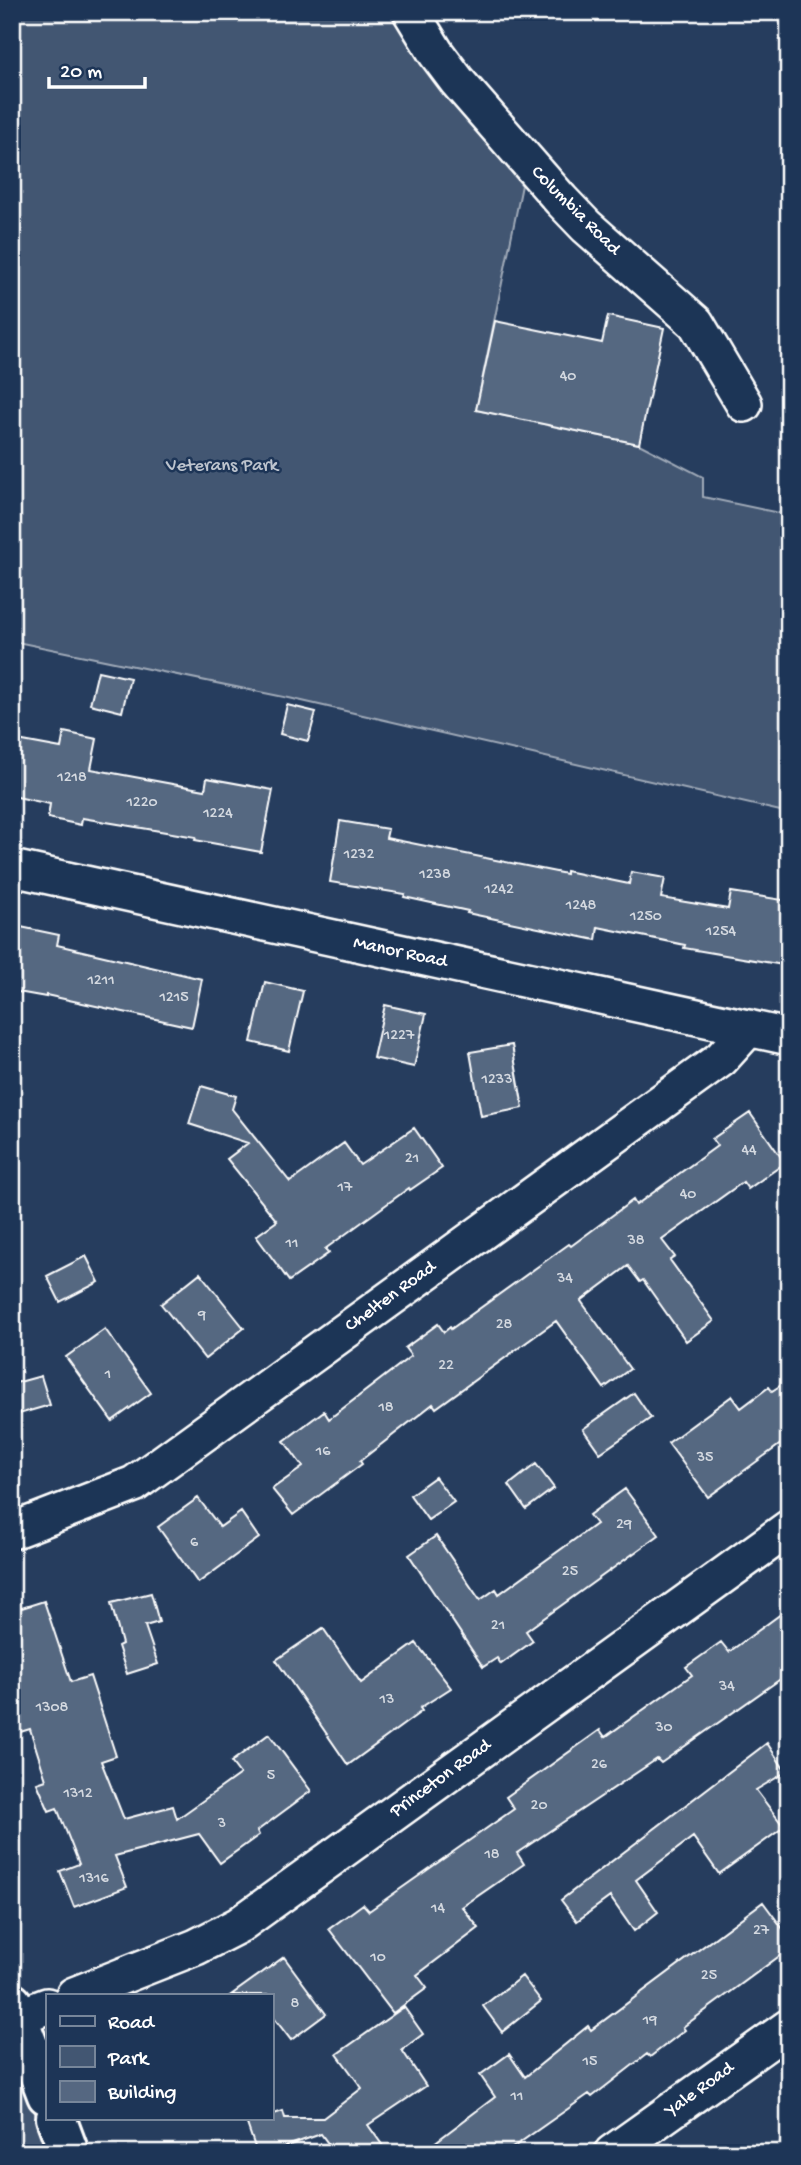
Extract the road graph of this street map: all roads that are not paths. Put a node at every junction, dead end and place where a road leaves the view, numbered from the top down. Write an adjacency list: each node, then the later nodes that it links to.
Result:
1 (411, 12): 2 (street, Columbia Road)
2 (744, 404)
3 (12, 868): 4 (street, Manor Road)
4 (749, 1028): 5 (street, Manor Road); 7 (street, Chelten Road)
5 (789, 1037)
6 (789, 1528): 8 (street, Princeton Road)
7 (12, 1531)
8 (77, 1994)
9 (26, 2009): 11 (main road)
10 (789, 2027): 14 (street, Yale Road)
11 (46, 2091)
12 (57, 2120): 13 (main road)
13 (69, 2153)
14 (612, 2153)

